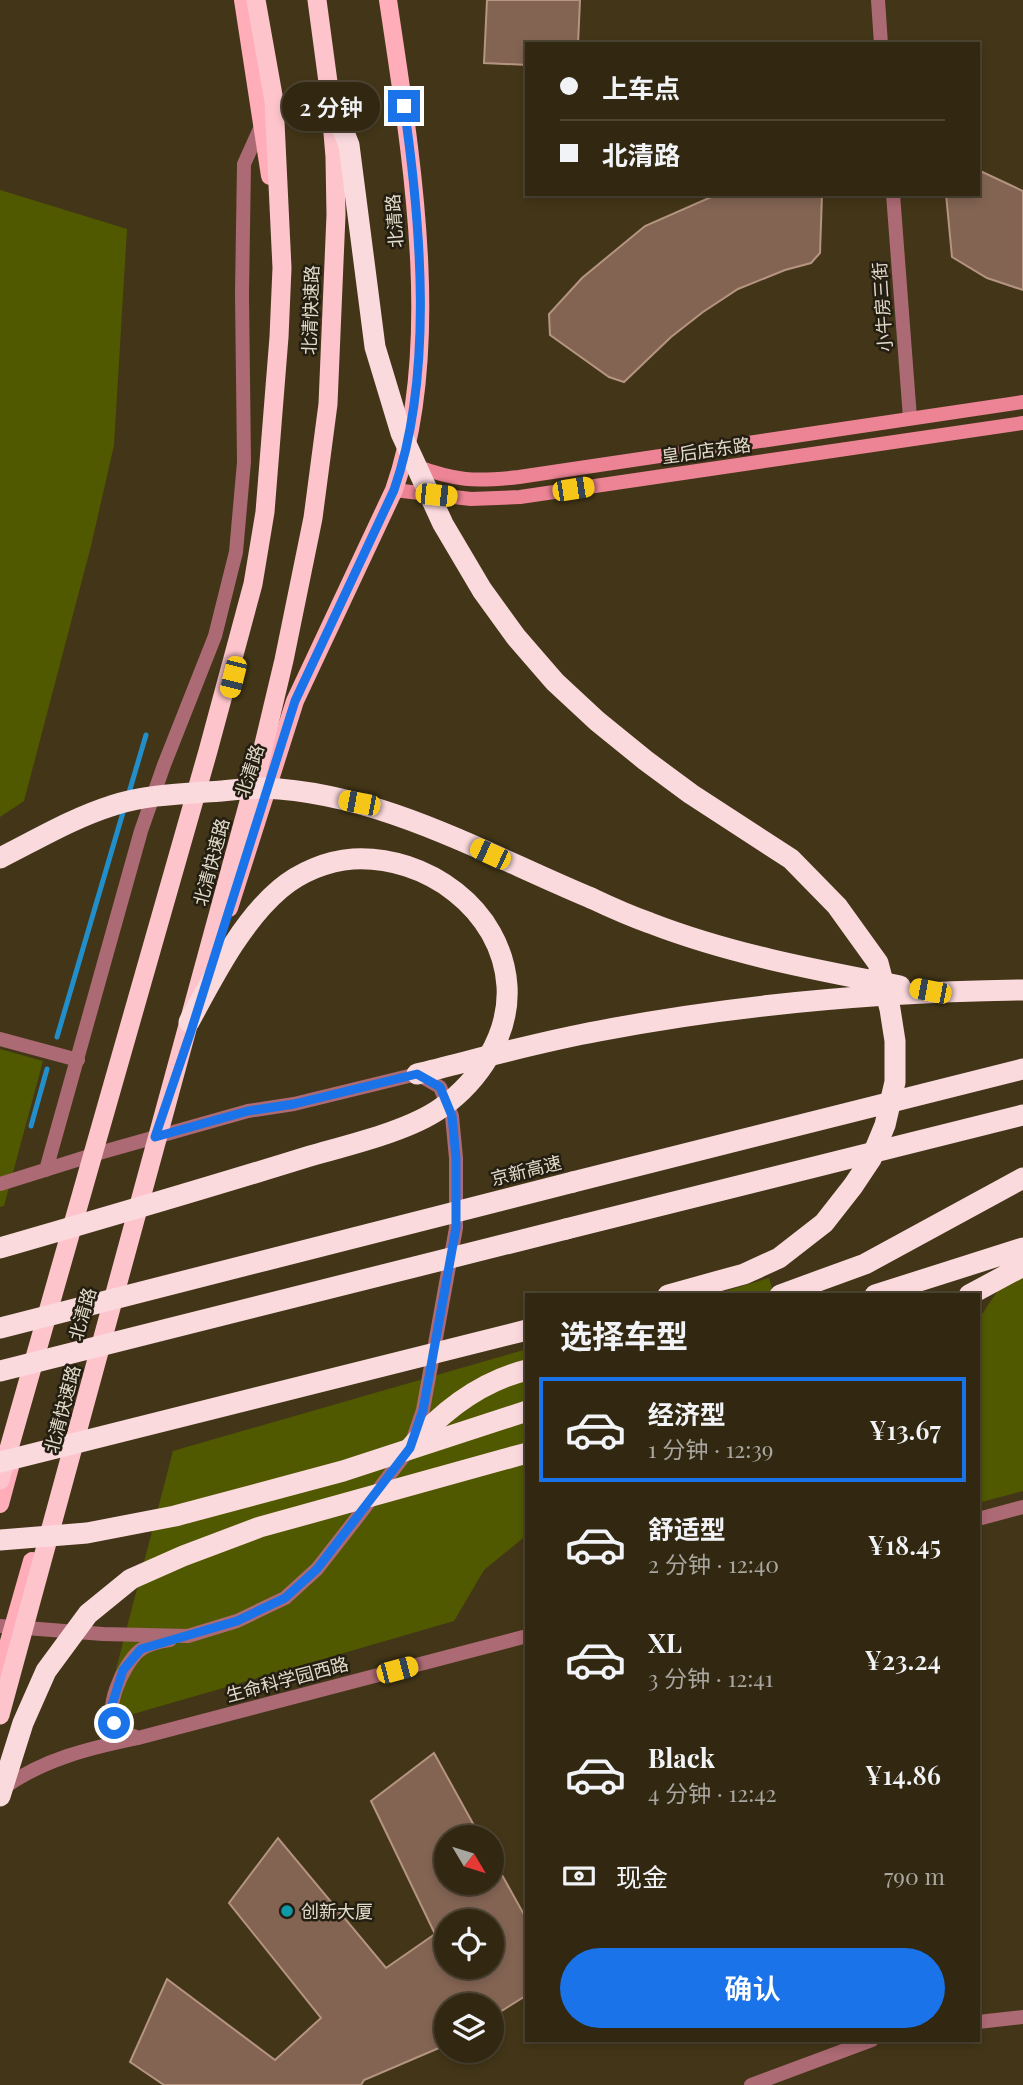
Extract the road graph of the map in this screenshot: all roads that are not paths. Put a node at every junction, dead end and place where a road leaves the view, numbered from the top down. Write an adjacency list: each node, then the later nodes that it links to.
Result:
1 (243, 0): 8 (main road, 北清路)
2 (256, 0): 44 (highway, 北清快速路, bridge)
3 (317, 0): 7 (highway, 北清快速路, bridge)
4 (388, 0): 13 (main road, 北清路)
5 (878, 0): 6 (street)
6 (881, 42)
7 (330, 97): 18 (highway, 北清快速路, bridge); 32 (highway, bridge)
8 (262, 122): 20 (street); 25 (main road, 北清路)
9 (893, 196): 11 (street, 小牛房三街)
10 (1023, 402): 11 (main road, 皇后店东路)
11 (910, 418): 13 (main road, 皇后店东路)
12 (1023, 423): 14 (main road, 皇后店东路)
13 (404, 462): 14 (main road, 北清路)
14 (394, 490): 24 (main road, 北清路)
15 (0, 858): 17 (highway, bridge)
16 (1023, 990): 17 (highway)
17 (930, 991): 22 (highway)
18 (189, 1022): 29 (highway, bridge); 53 (highway, 北清快速路, bridge)
19 (0, 1039): 20 (street)
20 (78, 1060): 26 (street)
21 (1023, 1069): 36 (highway, 京新高速, bridge)
22 (417, 1074): 24 (street); 41 (street)
23 (1023, 1115): 39 (highway, bridge)
24 (155, 1137): 25 (street); 49 (main road, 北清路)
25 (99, 1153): 26 (street); 45 (main road, 北清路)
26 (47, 1170): 28 (street)
27 (1023, 1178): 33 (highway)
28 (0, 1184)
29 (0, 1248)
30 (1023, 1248): 34 (highway)
31 (1023, 1266): 35 (highway)
32 (675, 1293)
33 (785, 1293)
34 (881, 1293)
35 (973, 1293)
36 (0, 1328)
37 (525, 1331): 43 (highway, bridge)
38 (525, 1370): 41 (highway)
39 (0, 1371)
40 (525, 1412): 48 (highway, bridge)
41 (410, 1448): 50 (street)
42 (525, 1454): 56 (highway, bridge)
43 (0, 1462)
44 (0, 1480)
45 (0, 1504)
46 (1023, 1507): 47 (street)
47 (980, 1518)
48 (0, 1540)
49 (7, 1627): 50 (street); 52 (main road, 北清路)
50 (188, 1636): 54 (street)
51 (525, 1637): 54 (street, 生命科学园西路)
52 (0, 1673)
53 (0, 1715)
54 (138, 1738): 55 (street, 生命科学园西路)
55 (0, 1791)
56 (0, 1796)
57 (1023, 2017): 58 (street)
58 (980, 2022)
59 (869, 2042): 60 (street)
60 (751, 2085)

